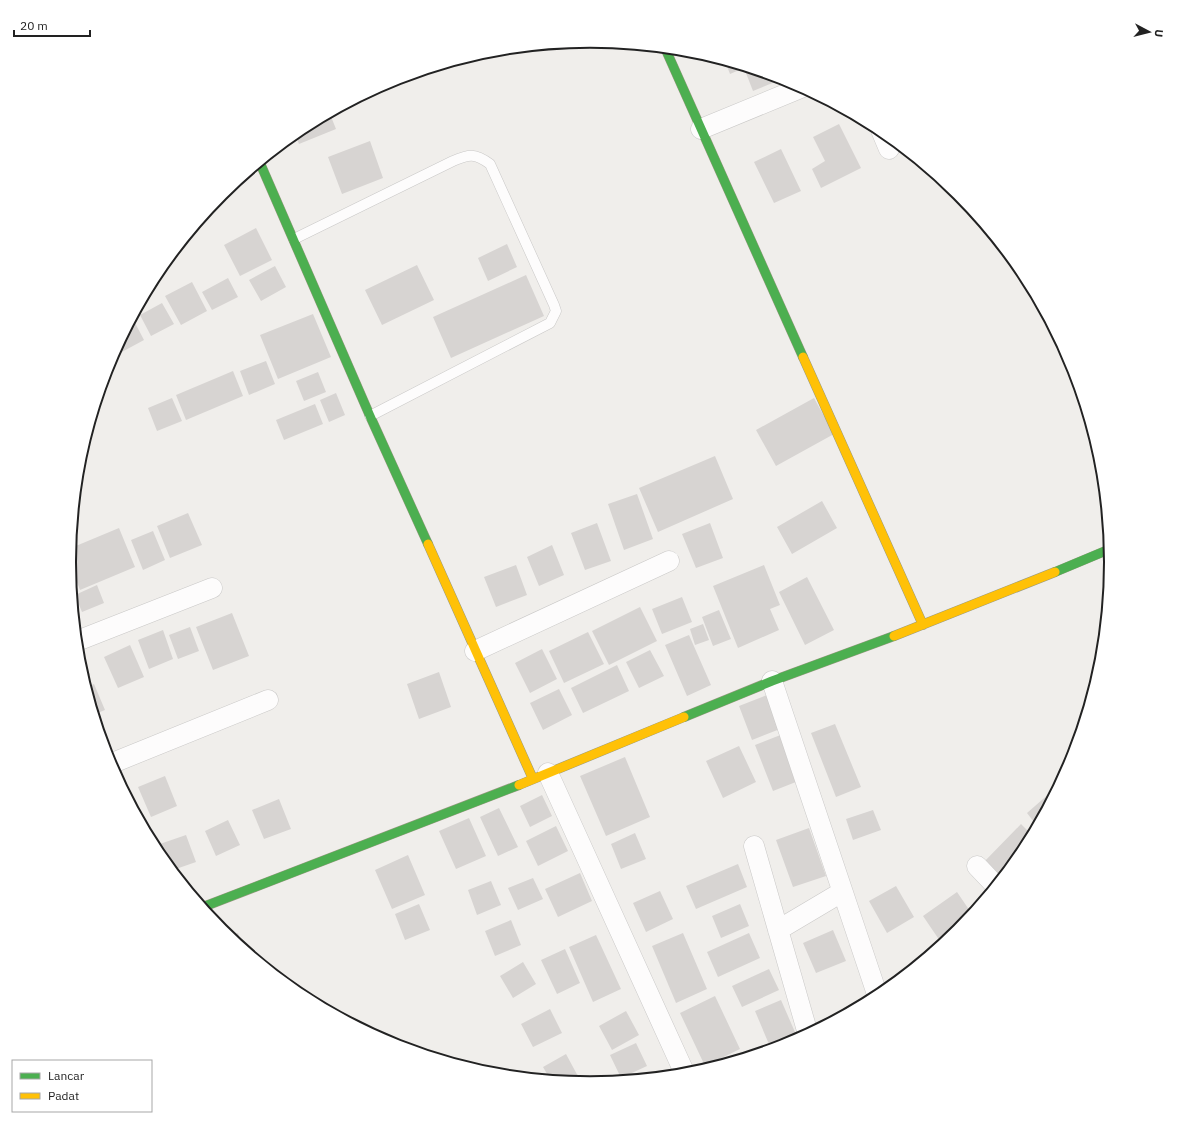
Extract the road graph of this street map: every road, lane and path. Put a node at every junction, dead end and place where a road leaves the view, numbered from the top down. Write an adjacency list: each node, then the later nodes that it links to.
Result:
1 (668, 54): 3 (street)
2 (796, 91): 3 (street)
3 (701, 129): 12 (street)
4 (886, 142): 5 (street)
5 (889, 149)
6 (262, 167): 7 (street)
7 (294, 239): 8 (street); 8 (lane)
8 (370, 416): 14 (street)
9 (1104, 552): 12 (street)
10 (669, 561): 14 (street)
11 (212, 588): 13 (street)
12 (923, 625): 15 (street)
13 (82, 639)
14 (475, 651): 18 (street)
15 (772, 681): 18 (street); 22 (street)
16 (268, 700): 17 (street)
17 (117, 761)
18 (541, 776): 23 (street); 27 (street)
19 (754, 846): 24 (street)
20 (977, 866): 21 (street)
21 (992, 882)
22 (842, 892): 24 (street); 25 (street)
23 (208, 905)
24 (778, 930): 26 (street)
25 (876, 989)
26 (806, 1028)
27 (682, 1068)

